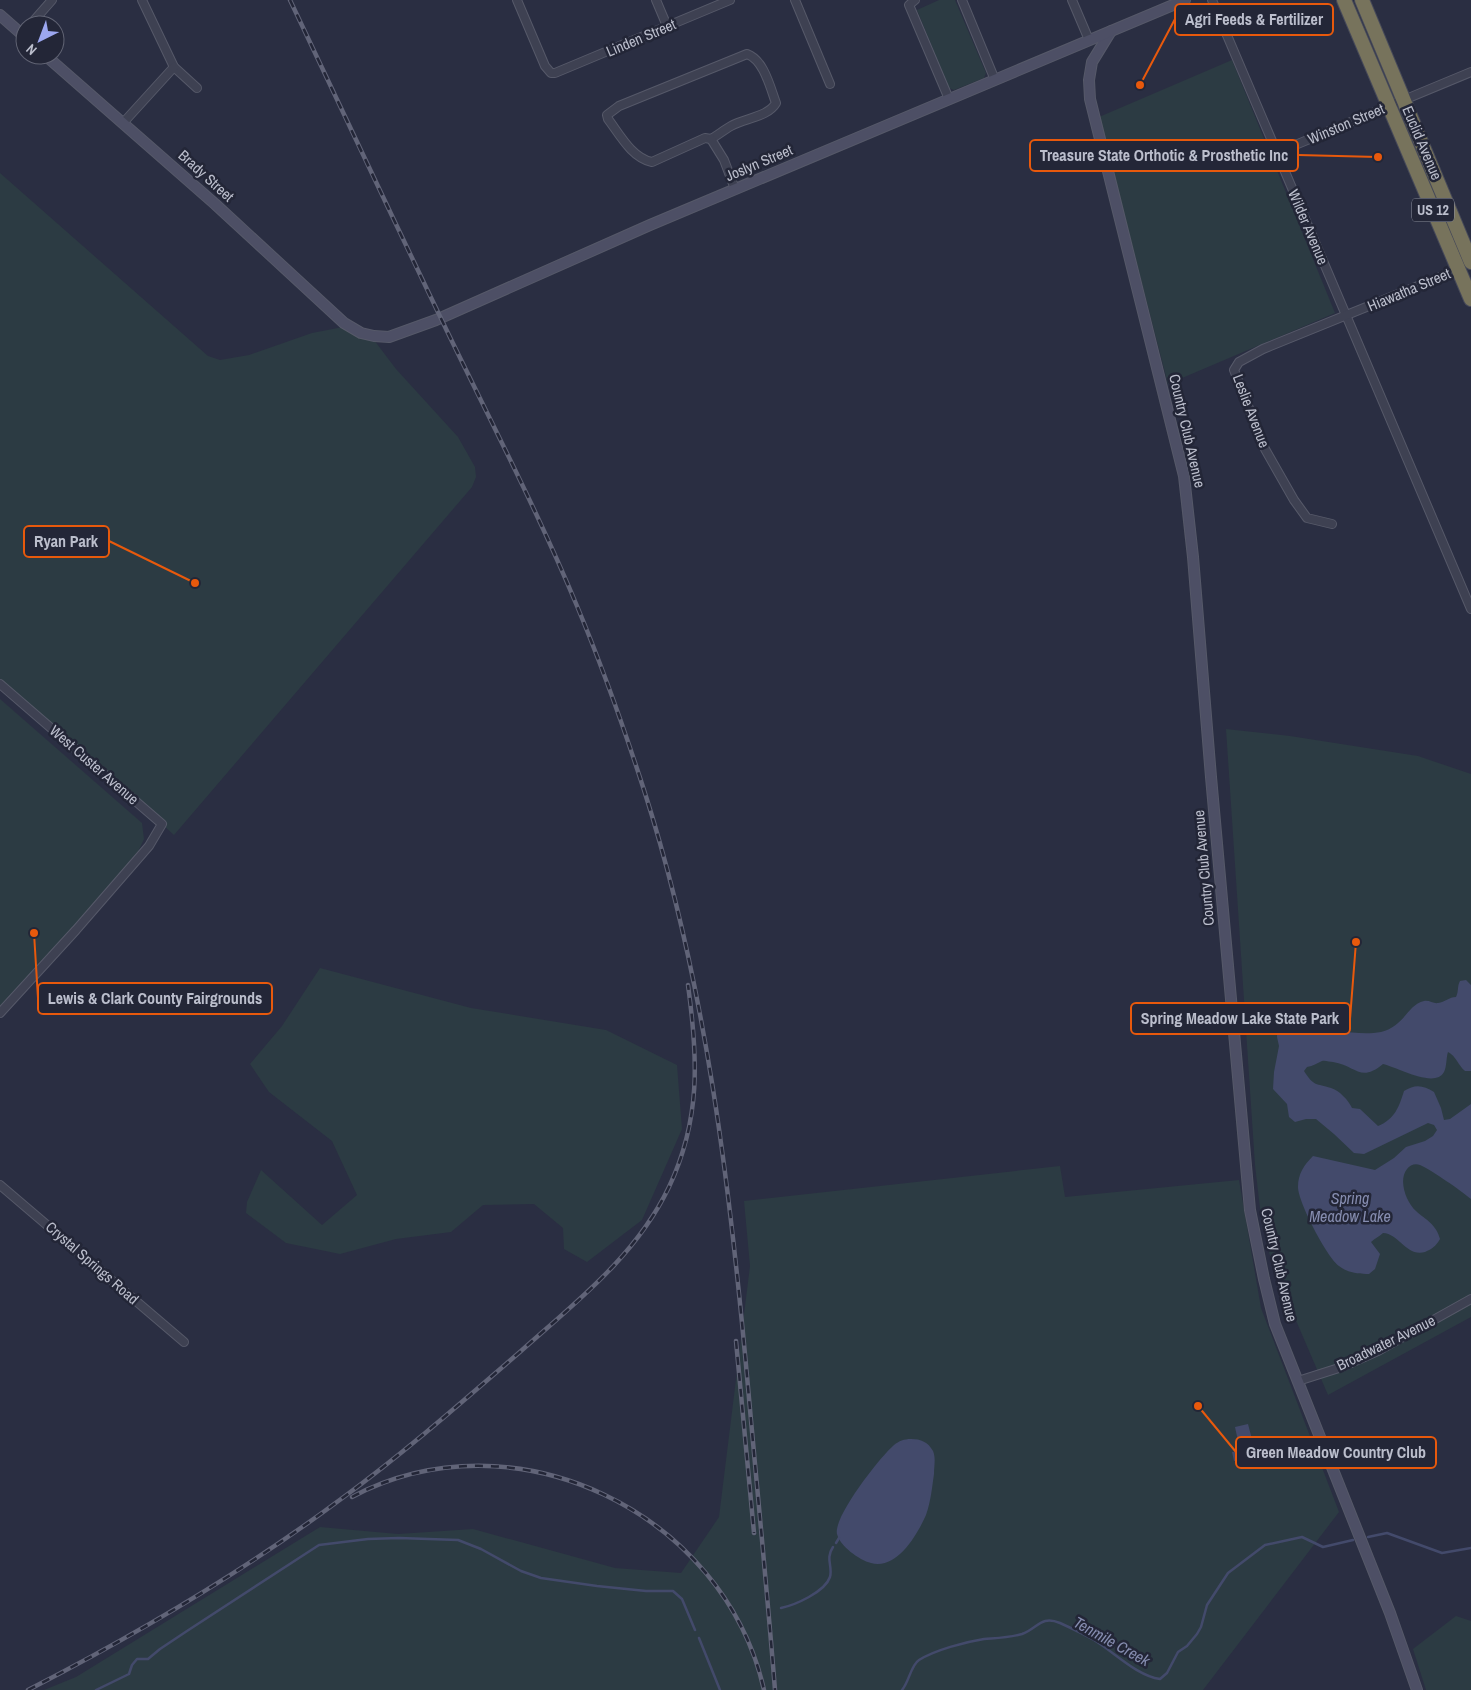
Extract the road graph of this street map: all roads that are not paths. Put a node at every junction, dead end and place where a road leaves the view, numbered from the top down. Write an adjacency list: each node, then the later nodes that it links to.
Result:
1 (52, 0): 15 (street)
2 (142, 0): 21 (street)
3 (517, 0): 16 (street, Linden Street)
4 (656, 0): 16 (street)
5 (730, 0): 16 (street, Linden Street)
6 (795, 0): 24 (street)
7 (914, 0): 26 (street)
8 (962, 0): 23 (street)
9 (1072, 0): 19 (street)
10 (1185, 0): 18 (street, Joslyn Street)
11 (1212, 0): 31 (street, Wilder Avenue)
12 (1344, 0): 28 (highway, Euclid Avenue / US 12)
13 (1362, 0): 27 (highway, Euclid Avenue / US 12)
14 (0, 15): 17 (street)
15 (39, 15)
16 (667, 26)
17 (15, 27)
18 (1112, 31): 19 (street, Joslyn Street); 45 (street, Country Club Avenue)
19 (1089, 40): 23 (street, Joslyn Street)
20 (56, 65): 29 (street, Brady Street)
21 (174, 66): 25 (street); 29 (street)
22 (1471, 72): 27 (street, Winston Street)
23 (995, 80): 26 (street, Joslyn Street)
24 (830, 84)
25 (197, 88)
26 (949, 99): 32 (street, Joslyn Street)
27 (1404, 100): 28 (street, Winston Street); 33 (highway, Euclid Avenue / US 12)
28 (1389, 106): 31 (street, Winston Street); 34 (highway, Euclid Avenue / US 12)
29 (123, 123): 37 (street, Brady Street)
30 (711, 139): 30 (street); 32 (street)
31 (1276, 153): 36 (street, Wilder Avenue)
32 (735, 189): 37 (street, Joslyn Street)
33 (1471, 263): 34 (street, Hiawatha Street)
34 (1458, 270): 35 (highway, Euclid Avenue / US 12); 36 (street, Hiawatha Street)
35 (1471, 299)
36 (1346, 316): 38 (street, Leslie Avenue); 39 (street, Wilder Avenue)
37 (344, 323)
38 (1332, 524)
39 (1471, 609)
40 (0, 684): 41 (street, West Custer Avenue)
41 (0, 1013)
42 (0, 1185): 44 (street, Crystal Springs Road)
43 (1471, 1299): 45 (street, Broadwater Avenue)
44 (184, 1342)
45 (1298, 1381): 46 (street, Country Club Avenue)
46 (1418, 1690)

